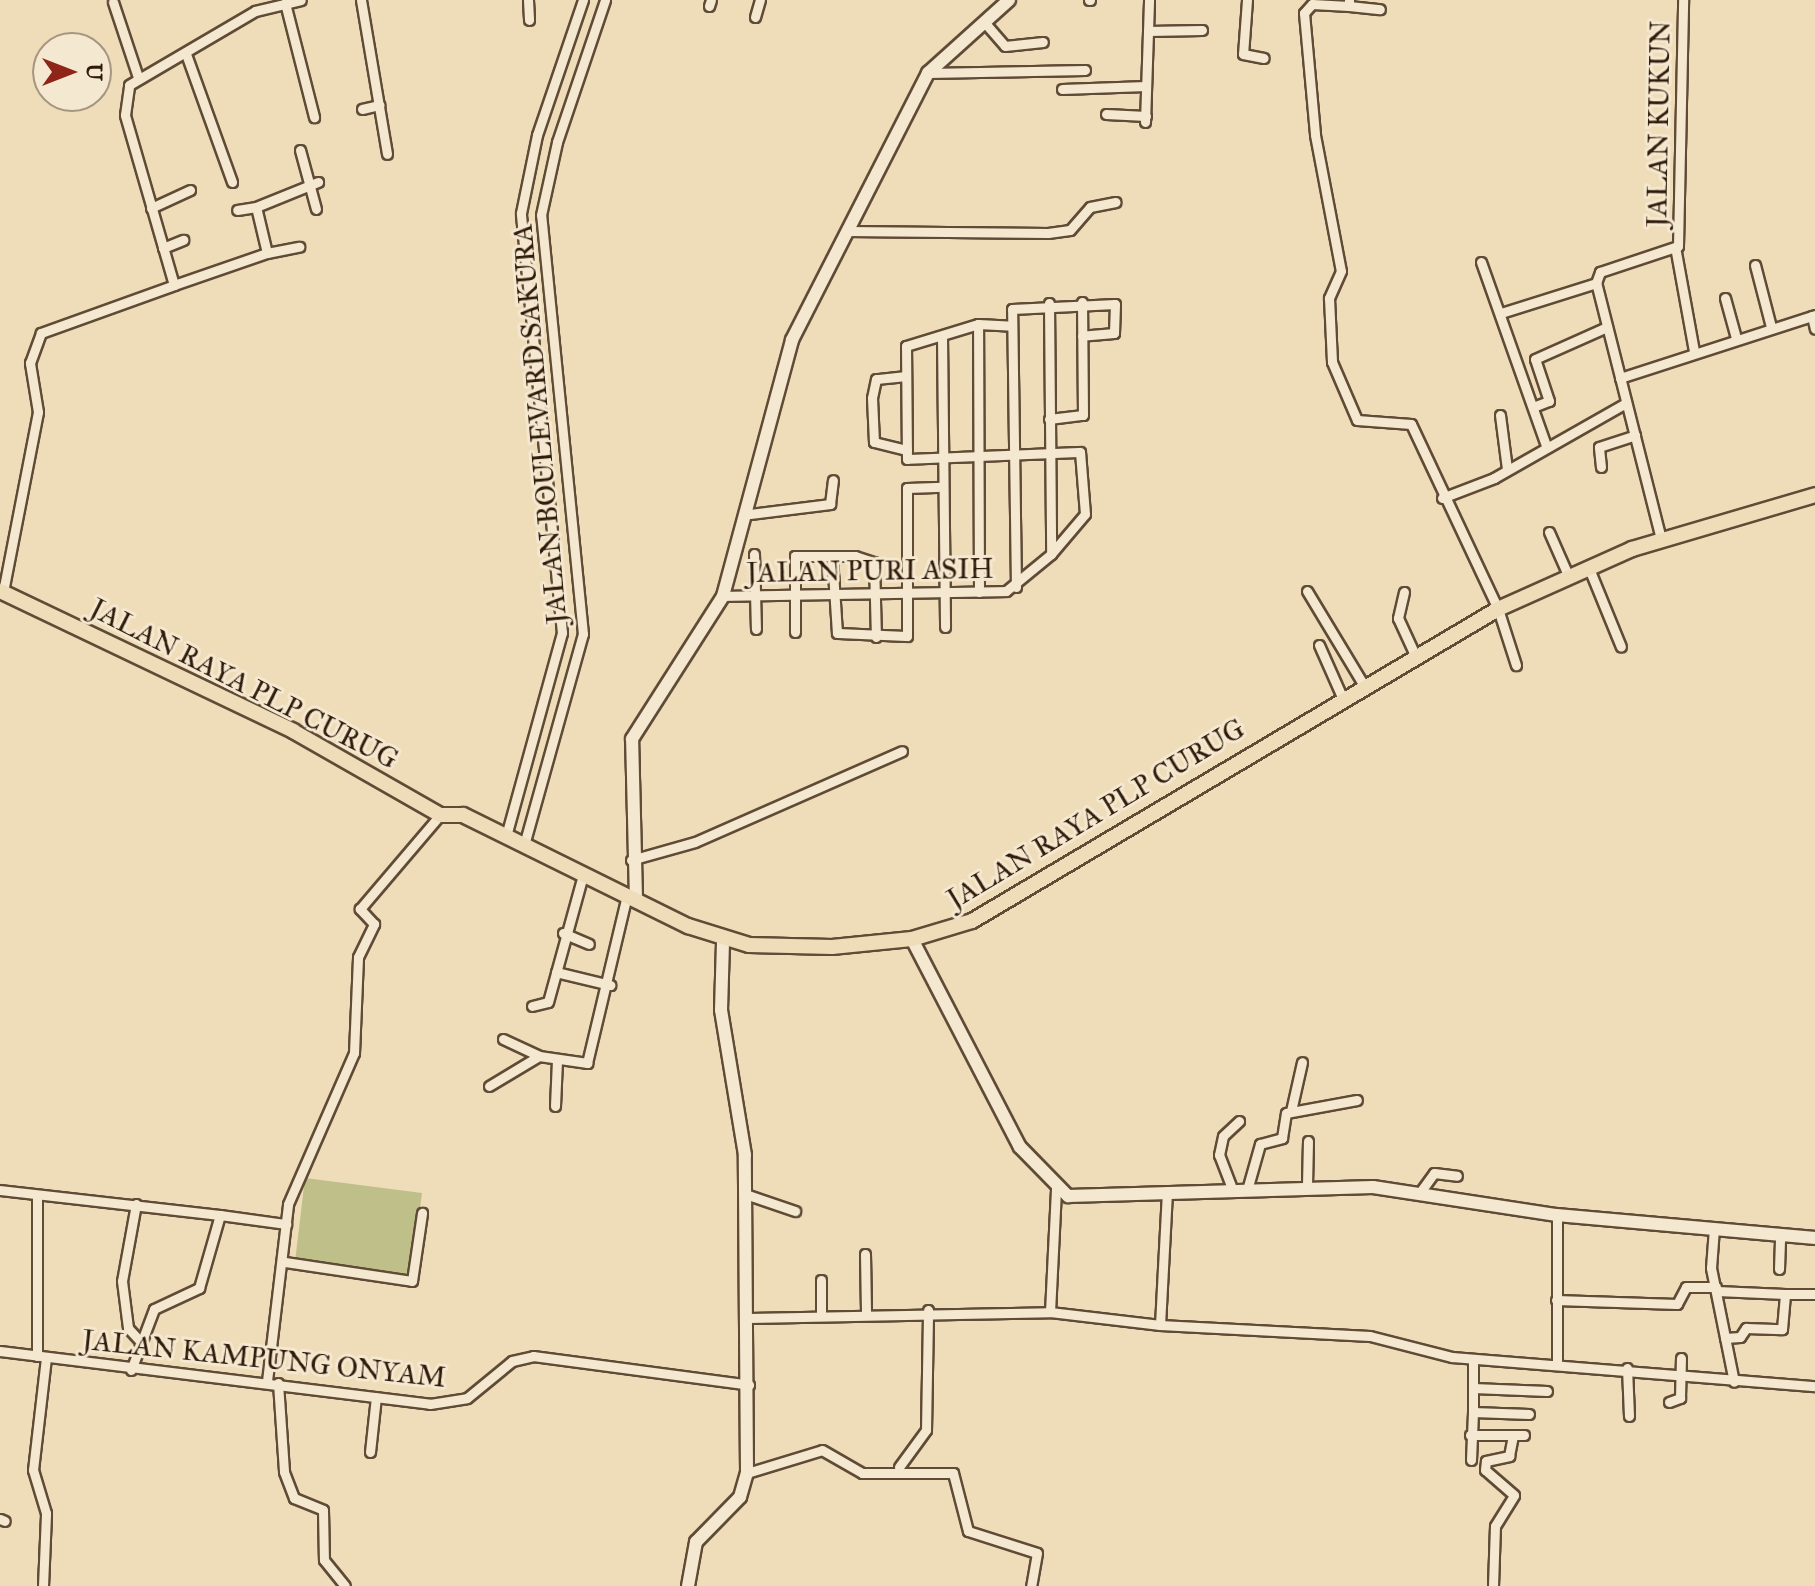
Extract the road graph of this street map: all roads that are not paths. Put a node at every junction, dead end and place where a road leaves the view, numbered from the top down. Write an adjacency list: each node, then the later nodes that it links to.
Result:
1 (301, 0): 12 (street)
2 (361, 0): 30 (street)
3 (528, 0): 16 (street)
4 (583, 0): 20 (street, JALAN BOULEVARD SAKURA)
5 (605, 0): 22 (street, JALAN BOULEVARD SAKURA)
6 (760, 0): 15 (street)
7 (1009, 0): 17 (street)
8 (1149, 0): 19 (street)
9 (1247, 0): 24 (street)
10 (1683, 0): 48 (street, JALAN KUKUN)
11 (113, 2): 27 (street)
12 (285, 3): 23 (street); 33 (street)
13 (1349, 3): 14 (street); 88 (street)
14 (1380, 9)
15 (755, 17)
16 (529, 20)
17 (985, 23): 21 (street); 26 (street)
18 (1202, 30): 19 (street)
19 (1148, 31): 28 (street)
20 (573, 40): 22 (street); 85 (street, JALAN BOULEVARD SAKURA)
21 (1043, 42)
22 (593, 44): 84 (street, JALAN BOULEVARD SAKURA)
23 (186, 54): 27 (street); 36 (street)
24 (1264, 58)
25 (1085, 70): 26 (street)
26 (928, 73): 44 (street)
27 (138, 77): 41 (street)
28 (1146, 86): 29 (street); 32 (street)
29 (1062, 89)
30 (380, 105): 31 (street); 35 (street)
31 (362, 109)
32 (1106, 114)
33 (314, 117)
34 (300, 150): 37 (street)
35 (387, 154)
36 (232, 182)
37 (313, 184): 40 (street); 42 (street)
38 (190, 190): 41 (street)
39 (1116, 202): 44 (street)
40 (256, 207): 43 (street); 49 (street)
41 (151, 208): 47 (street)
42 (316, 209)
43 (237, 210)
44 (847, 231): 89 (street)
45 (183, 240): 47 (street)
46 (299, 247): 49 (street)
47 (163, 248): 53 (street)
48 (1676, 252): 52 (street, JALAN KUKUN); 67 (street)
49 (267, 253): 53 (street)
50 (1481, 262): 57 (street)
51 (1755, 265): 62 (street)
52 (1596, 283): 57 (street); 61 (street)
53 (174, 285): 98 (street)
54 (1725, 298): 66 (street)
55 (1082, 302): 56 (street); 65 (street); 65 (street)
56 (1049, 303): 60 (street); 73 (street)
57 (1501, 313): 71 (street)
58 (1814, 316): 62 (street); 63 (street)
59 (978, 324): 60 (street); 64 (street); 77 (street)
60 (1012, 326): 79 (street)
61 (1607, 327): 69 (street); 71 (street)
62 (1771, 327): 66 (street)
63 (1815, 329)
64 (942, 336): 68 (street); 80 (street)
65 (1082, 336): 73 (street)
66 (1736, 338): 67 (street)
67 (1694, 351): 69 (street)
68 (906, 376): 76 (street); 76 (street)
69 (1620, 378): 70 (street)
70 (1626, 403): 74 (street); 75 (street)
71 (1533, 407): 75 (street)
72 (1500, 415): 82 (street)
73 (1049, 419): 78 (street)
74 (1635, 435): 81 (street); 91 (street)
75 (1546, 446): 82 (street)
76 (907, 454): 80 (street, JALAN PURI ASIH)
77 (979, 454): 79 (street, JALAN PURI ASIH); 80 (street, JALAN PURI ASIH); 100 (street)
78 (1049, 454): 79 (street, JALAN PURI ASIH); 93 (street); 93 (street, JALAN PURI ASIH)
79 (1014, 455): 97 (street)
80 (942, 456): 86 (street)
81 (1601, 467)
82 (1507, 469): 88 (street)
83 (833, 480): 89 (street)
84 (567, 481): 85 (street); 123 (street, JALAN BOULEVARD SAKURA)
85 (546, 482): 122 (street, JALAN BOULEVARD SAKURA)
86 (943, 487): 102 (street); 103 (street)
87 (1815, 495): 91 (main road, JALAN RAYA PLP CURUG)
88 (1442, 498): 109 (street)
89 (750, 514): 107 (street)
90 (1549, 532): 96 (street)
91 (1661, 539): 95 (main road, JALAN RAYA PLP CURUG)
92 (754, 554): 108 (street)
93 (1051, 554): 97 (street, JALAN PURI ASIH)
94 (832, 556): 104 (street); 105 (street); 106 (street)
95 (1588, 566): 96 (main road, JALAN RAYA PLP CURUG); 115 (street)
96 (1568, 575): 109 (main road, JALAN RAYA PLP CURUG)
97 (1016, 587): 100 (street, JALAN PURI ASIH)
98 (2, 591): 121 (main road, JALAN RAYA PLP CURUG)
99 (1307, 591): 118 (street)
100 (979, 592): 103 (street, JALAN PURI ASIH)
101 (1404, 592): 116 (street)
102 (909, 593): 103 (street, JALAN PURI ASIH); 106 (street, JALAN PURI ASIH); 113 (street)
103 (945, 593): 110 (street)
104 (794, 594): 105 (street, JALAN PURI ASIH); 108 (street, JALAN PURI ASIH); 112 (street)
105 (834, 595): 106 (street, JALAN PURI ASIH); 113 (street)
106 (874, 595): 113 (street)
107 (723, 596): 108 (street, JALAN PURI ASIH); 124 (street)
108 (755, 596): 111 (street)
109 (1498, 609): 116 (main road, JALAN RAYA PLP CURUG); 117 (street)
110 (945, 627)
111 (756, 629)
112 (795, 632)
113 (876, 637)
114 (1319, 645): 119 (street)
115 (1621, 647)
116 (1415, 655): 118 (main road, JALAN RAYA PLP CURUG)
117 (1516, 665)
118 (1363, 684): 119 (main road, JALAN RAYA PLP CURUG)
119 (1342, 697): 128 (main road, JALAN RAYA PLP CURUG)
120 (902, 751): 124 (street)
121 (440, 815): 122 (main road, JALAN RAYA PLP CURUG); 159 (street)
122 (506, 836): 123 (main road, JALAN RAYA PLP CURUG)
123 (524, 845): 125 (main road, JALAN RAYA PLP CURUG)
124 (631, 860): 126 (street)
125 (583, 875): 126 (main road, JALAN RAYA PLP CURUG); 127 (street)
126 (631, 897): 129 (main road, JALAN RAYA PLP CURUG); 132 (street)
127 (563, 933): 130 (street); 131 (street)
128 (912, 939): 129 (main road, JALAN RAYA PLP CURUG); 146 (street)
129 (723, 941): 152 (street)
130 (589, 944)
131 (556, 972): 132 (street); 133 (street)
132 (610, 985): 136 (street)
133 (532, 1006)
134 (503, 1039): 135 (street)
135 (539, 1056): 136 (street); 138 (street)
136 (557, 1060): 140 (street)
137 (1302, 1062): 141 (street)
138 (489, 1086)
139 (1357, 1100): 141 (street)
140 (555, 1106)
141 (1291, 1111): 148 (street)
142 (1239, 1121): 150 (street)
143 (1308, 1141): 145 (street)
144 (1457, 1176): 151 (street)
145 (1307, 1185): 148 (street); 151 (street)
146 (1056, 1188): 149 (street); 172 (street)
147 (0, 1190): 153 (street)
148 (1247, 1190): 150 (street)
149 (1167, 1191): 150 (street); 176 (street)
150 (1233, 1191)
151 (1421, 1191): 158 (street)
152 (745, 1194): 155 (street); 175 (street)
153 (37, 1197): 154 (street); 180 (street)
154 (136, 1204): 157 (street); 178 (street)
155 (795, 1211)
156 (422, 1213): 164 (street)
157 (220, 1215): 159 (street); 178 (street)
158 (1557, 1215): 160 (street); 170 (street)
159 (286, 1224): 164 (street)
160 (1714, 1228): 161 (street); 167 (street)
161 (1780, 1234): 162 (street); 165 (street)
162 (1815, 1238)
163 (865, 1254): 173 (street)
164 (285, 1262): 187 (street)
165 (1779, 1269)
166 (821, 1280): 174 (street)
167 (1717, 1289): 168 (street); 170 (street); 177 (street)
168 (1785, 1294): 169 (street); 177 (street)
169 (1815, 1294)
170 (1556, 1300): 183 (street)
171 (928, 1310): 172 (street); 173 (street); 204 (street)
172 (1050, 1312): 176 (street)
173 (866, 1313): 174 (street)
174 (821, 1316): 175 (street)
175 (749, 1318): 190 (street)
176 (1160, 1325): 182 (street)
177 (1725, 1338): 188 (street)
178 (139, 1340): 185 (street)
179 (0, 1351): 180 (street, JALAN KAMPUNG ONYAM)
180 (42, 1357): 185 (street, JALAN KAMPUNG ONYAM); 206 (street)
181 (1681, 1358): 186 (street)
182 (1473, 1359): 183 (street); 192 (street)
183 (1557, 1364): 184 (street)
184 (1627, 1368): 186 (street); 198 (street)
185 (131, 1370): 187 (street, JALAN KAMPUNG ONYAM)
186 (1682, 1375): 188 (street); 195 (street)
187 (267, 1381): 189 (street, JALAN KAMPUNG ONYAM)
188 (1734, 1382): 191 (street)
189 (278, 1383): 194 (street, JALAN KAMPUNG ONYAM); 207 (street)
190 (749, 1385): 194 (street, JALAN KAMPUNG ONYAM); 205 (street)
191 (1815, 1386)
192 (1473, 1388): 193 (street); 196 (street)
193 (1547, 1391)
194 (376, 1397): 202 (street)
195 (1669, 1402)
196 (1473, 1412): 197 (street); 199 (street)
197 (1529, 1414)
198 (1629, 1416)
199 (1470, 1435): 200 (street); 203 (street)
200 (1513, 1435): 201 (street); 210 (street)
201 (1524, 1435)
202 (370, 1452)
203 (1471, 1460)
204 (899, 1467): 205 (street); 209 (street)
205 (747, 1473): 208 (street)
206 (43, 1586)
207 (345, 1586)
208 (688, 1586)
209 (1031, 1586)
210 (1493, 1586)

